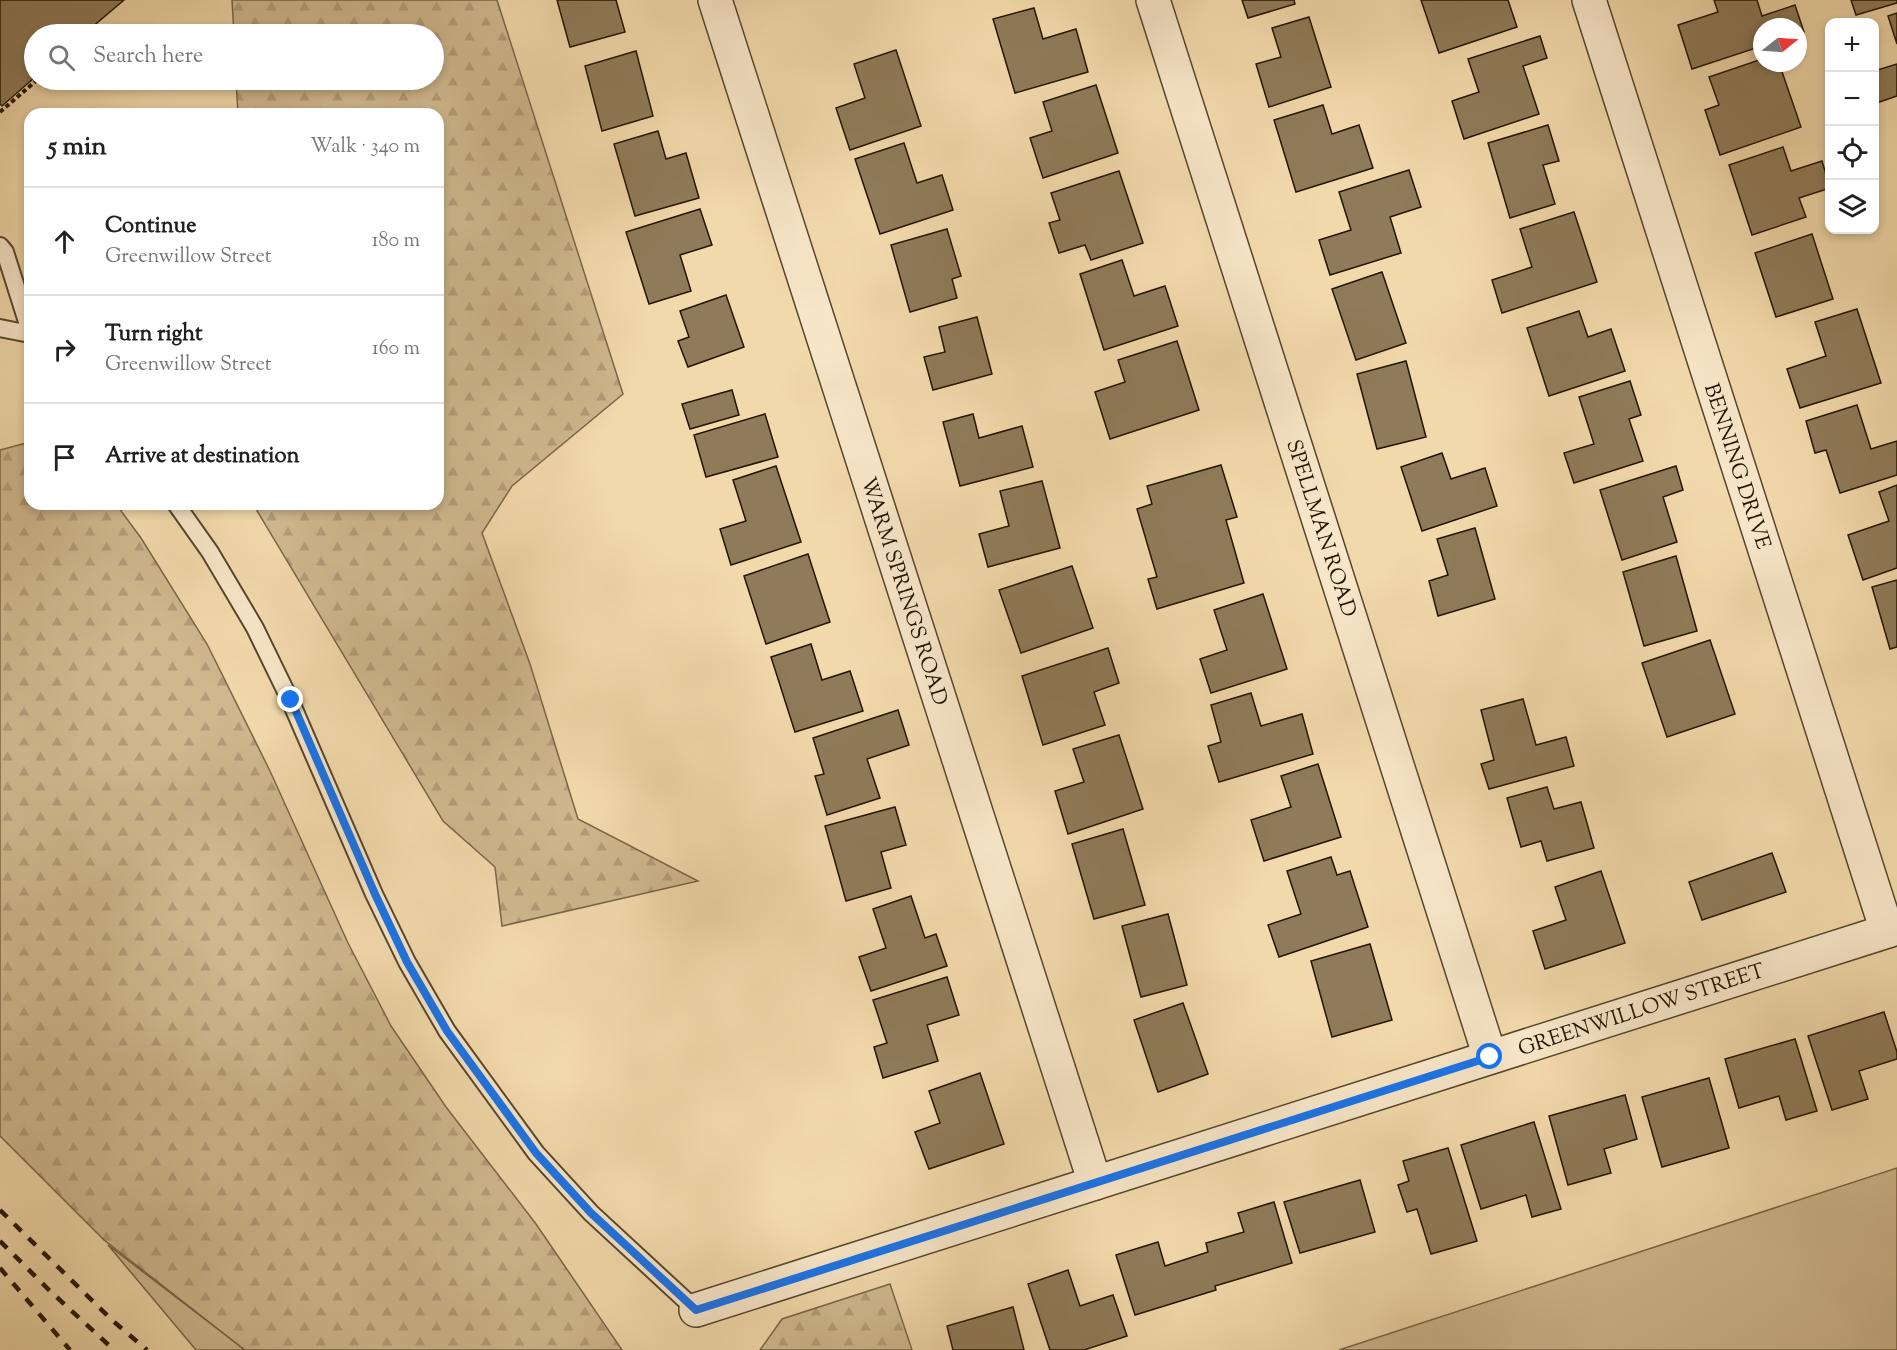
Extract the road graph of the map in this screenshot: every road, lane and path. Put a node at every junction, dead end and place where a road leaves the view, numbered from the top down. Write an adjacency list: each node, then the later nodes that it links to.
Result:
1 (715, 0): 13 (street, WARM SPRINGS ROAD)
2 (1153, 0): 12 (street, SPELLMAN ROAD)
3 (1589, 0): 11 (street, BENNING DRIVE)
4 (25, 90): 5 (path)
5 (0, 111)
6 (0, 246): 7 (lane)
7 (24, 314)
8 (0, 328): 9 (lane)
9 (24, 332)
10 (180, 510): 14 (lane, GREENWILLOW STREET)
11 (1892, 930): 12 (street, GREENWILLOW STREET)
12 (1490, 1057): 13 (street, GREENWILLOW STREET)
13 (1095, 1183): 14 (street, GREENWILLOW STREET)
14 (696, 1310)

